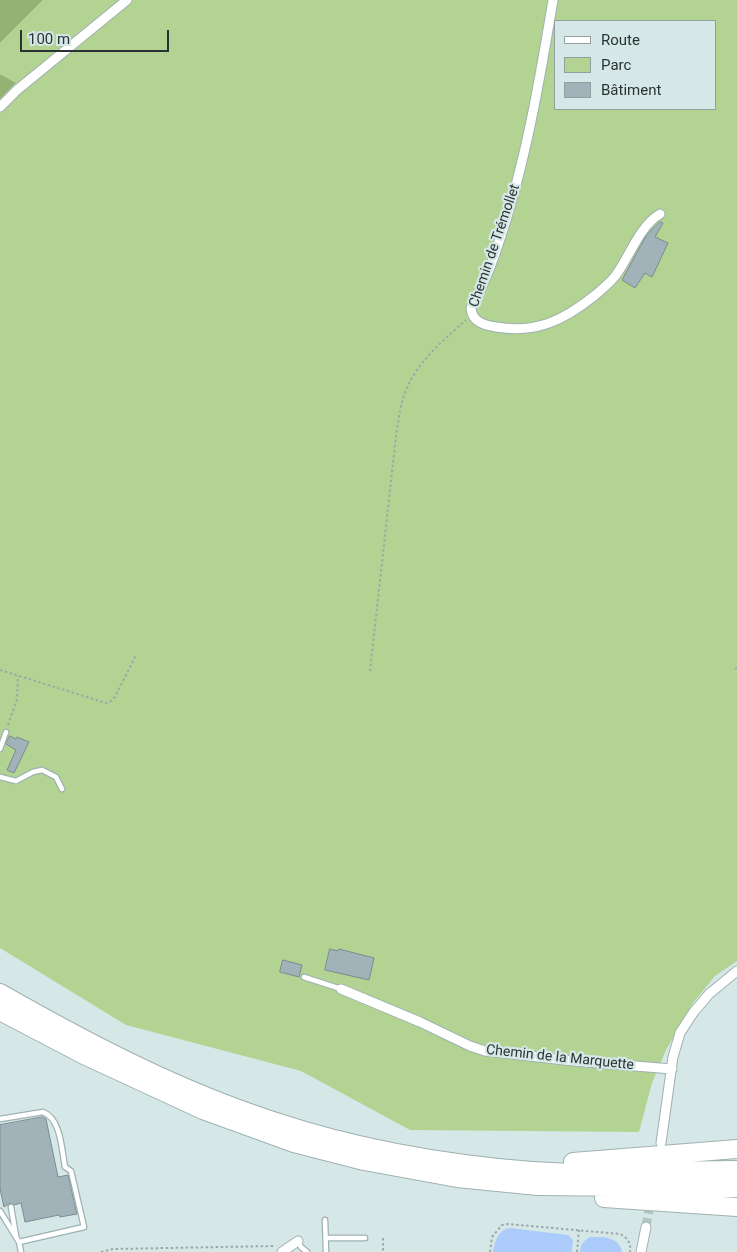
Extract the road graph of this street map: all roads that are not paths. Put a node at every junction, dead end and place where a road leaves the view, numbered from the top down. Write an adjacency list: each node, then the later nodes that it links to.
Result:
1 (127, 0): 3 (street)
2 (553, 0): 4 (street, Chemin de Trémollet)
3 (0, 107)
4 (660, 214)
5 (6, 732): 6 (lane)
6 (0, 749)
7 (0, 777): 8 (lane)
8 (62, 789)
9 (737, 971): 14 (street)
10 (304, 978): 11 (lane)
11 (341, 989): 14 (street, Chemin de la Marquette)
12 (0, 993): 19 (highway)
13 (0, 1011): 19 (highway)
14 (672, 1069): 16 (street)
15 (0, 1120): 28 (lane)
16 (661, 1143)
17 (737, 1149): 19 (highway)
18 (737, 1170): 19 (highway)
19 (536, 1178): 20 (highway); 22 (highway)
20 (737, 1188)
21 (11, 1207): 28 (lane)
22 (737, 1207)
23 (0, 1211): 28 (lane)
24 (325, 1220): 26 (lane)
25 (646, 1227): 34 (street)
26 (326, 1238): 27 (lane); 33 (lane)
27 (365, 1238)
28 (18, 1240): 31 (lane)
29 (298, 1241): 30 (street); 32 (lane)
30 (286, 1249)
31 (21, 1252)
32 (307, 1252)
33 (326, 1252)
34 (641, 1252)

